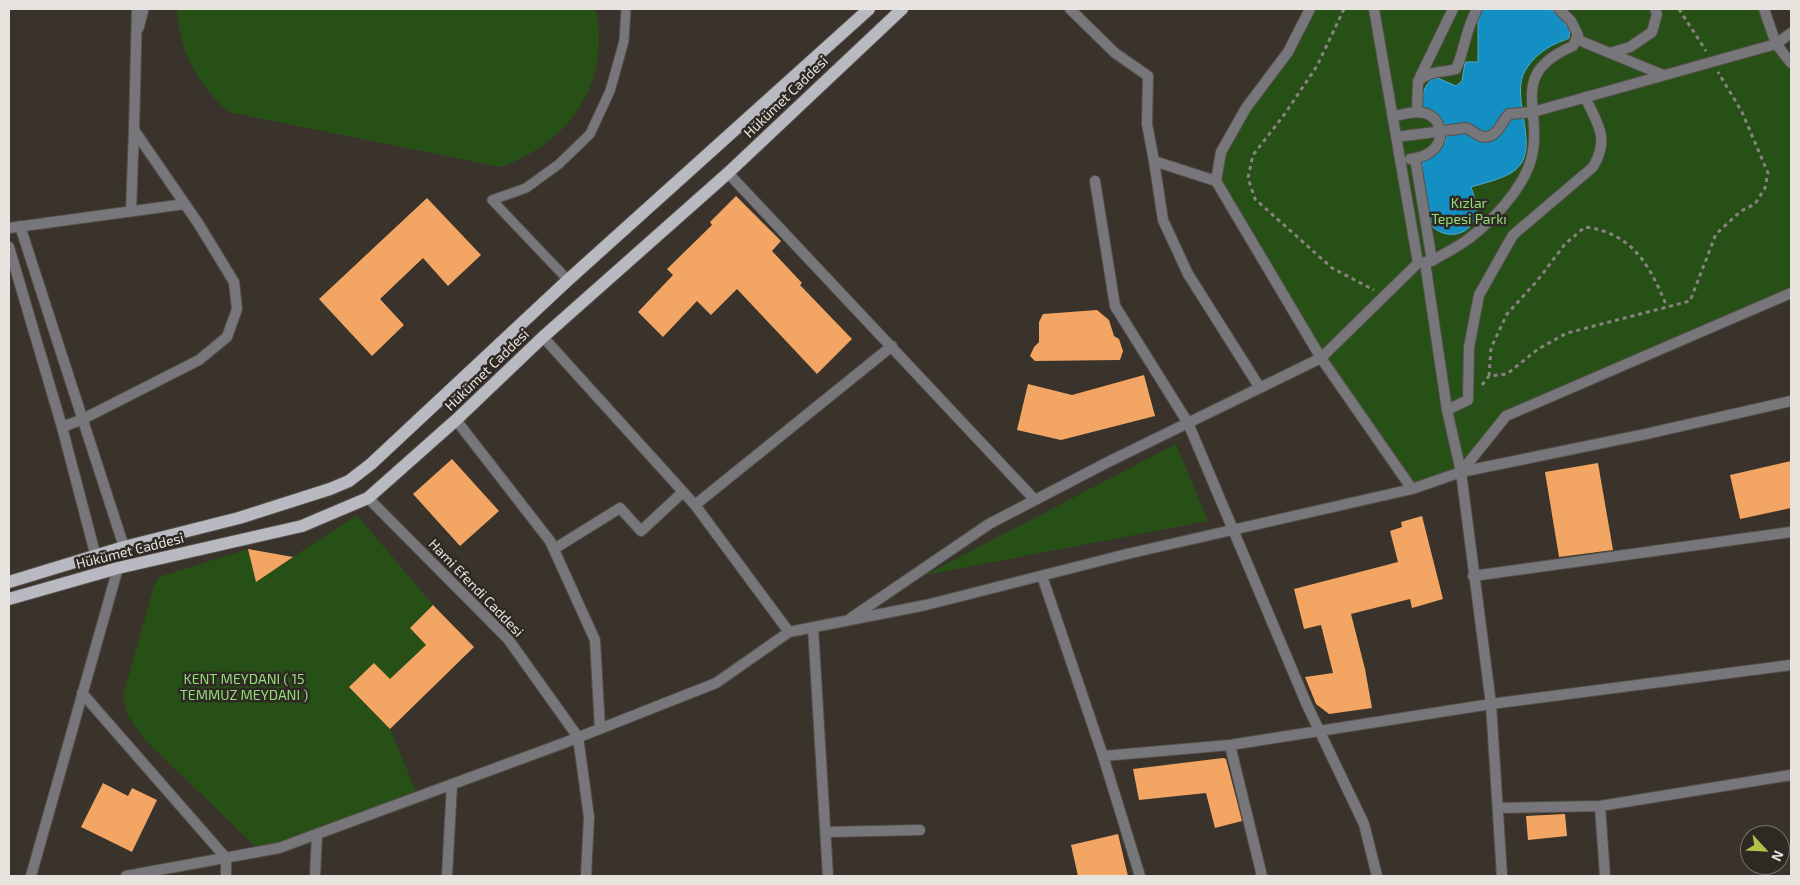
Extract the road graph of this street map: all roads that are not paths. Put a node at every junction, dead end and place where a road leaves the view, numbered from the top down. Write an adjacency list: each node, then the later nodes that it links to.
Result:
1 (137, 9): 16 (street)
2 (144, 9): 16 (lane)
3 (626, 9): 43 (lane)
4 (869, 9): 43 (main road)
5 (902, 9): 34 (main road, Hükümet Caddesi)
6 (1070, 9): 32 (street)
7 (1310, 9): 36 (street)
8 (1374, 9): 27 (street)
9 (1453, 9): 23 (street)
10 (1467, 9): 15 (street)
11 (1477, 9): 15 (street)
12 (1560, 9): 18 (street)
13 (1655, 9): 20 (street)
14 (1764, 9): 19 (street)
15 (1469, 22): 23 (street)
16 (137, 32): 28 (street)
17 (1791, 33): 19 (street)
18 (1576, 39): 20 (street); 26 (street)
19 (1776, 44): 21 (street); 22 (street)
20 (1610, 53): 22 (street)
21 (1791, 63)
22 (1663, 75): 24 (street)
23 (1418, 80): 25 (street)
24 (1585, 97): 26 (street); 50 (street)
25 (1417, 112): 27 (street); 29 (street)
26 (1533, 112): 29 (street); 42 (street)
27 (1393, 116): 30 (street)
28 (134, 130): 37 (street); 38 (street)
29 (1440, 131): 30 (street); 31 (street)
30 (1396, 137): 33 (street)
31 (1415, 158): 33 (street); 42 (street)
32 (1154, 161): 36 (street); 48 (street)
33 (1401, 161): 42 (street)
34 (728, 173): 45 (main road, Hükümet Caddesi); 46 (street)
35 (1095, 181): 53 (street)
36 (1216, 181): 47 (street)
37 (185, 204): 38 (street); 51 (street)
38 (131, 210): 39 (street)
39 (20, 226): 40 (street); 51 (street)
40 (9, 228)
41 (9, 247): 54 (street)
42 (1425, 262): 47 (street); 50 (street)
43 (568, 280): 63 (main road)
44 (1791, 294): 55 (street)
45 (543, 337): 52 (main road, Hükümet Caddesi); 57 (street)
46 (892, 346): 59 (street); 60 (street)
47 (1321, 358): 48 (street); 56 (street)
48 (1260, 388): 53 (street)
49 (1791, 401): 55 (street)
50 (1447, 410): 55 (street)
51 (81, 420): 54 (street); 63 (street)
52 (456, 420): 58 (main road, Hükümet Caddesi); 64 (street)
53 (1188, 423): 59 (street); 61 (street)
54 (62, 427): 65 (street)
55 (1461, 472): 56 (street); 68 (street)
56 (1412, 489): 61 (street)
57 (683, 492): 60 (street); 64 (street)
58 (368, 498): 66 (main road, Hükümet Caddesi); 79 (street, Hami Efendi Caddesi)
59 (1035, 500): 71 (street)
60 (695, 505): 73 (street)
61 (1232, 529): 67 (street); 78 (street)
62 (1791, 532): 68 (street)
63 (124, 546): 65 (main road)
64 (554, 549): 77 (street)
65 (96, 557): 69 (main road)
66 (118, 568): 70 (main road, Hükümet Caddesi); 75 (street)
67 (1042, 576): 71 (street); 81 (street)
68 (1473, 576): 76 (street)
69 (9, 582)
70 (9, 600)
71 (846, 621): 72 (street)
72 (813, 627): 73 (street); 87 (street)
73 (789, 632): 77 (street)
74 (1791, 665): 76 (street)
75 (82, 693): 89 (street); 90 (street)
76 (1491, 704): 78 (street); 85 (street)
77 (600, 728): 79 (street)
78 (1319, 730): 80 (street); 99 (street)
79 (578, 737): 83 (street); 95 (street, Hami Efendi Caddesi)
80 (1230, 745): 81 (street); 98 (street)
81 (1103, 756): 97 (street)
82 (1791, 775): 84 (street)
83 (452, 784): 88 (street); 94 (street)
84 (1600, 806): 85 (street); 101 (street)
85 (1498, 808): 100 (street)
86 (920, 830): 87 (street)
87 (826, 832): 96 (street)
88 (317, 834): 89 (street); 93 (street)
89 (226, 858): 91 (street); 92 (street)
90 (31, 876)
91 (126, 876)
92 (226, 876)
93 (315, 876)
94 (447, 876)
95 (586, 876)
96 (828, 876)
97 (1140, 876)
98 (1262, 876)
99 (1377, 876)
100 (1502, 876)
101 (1605, 876)

